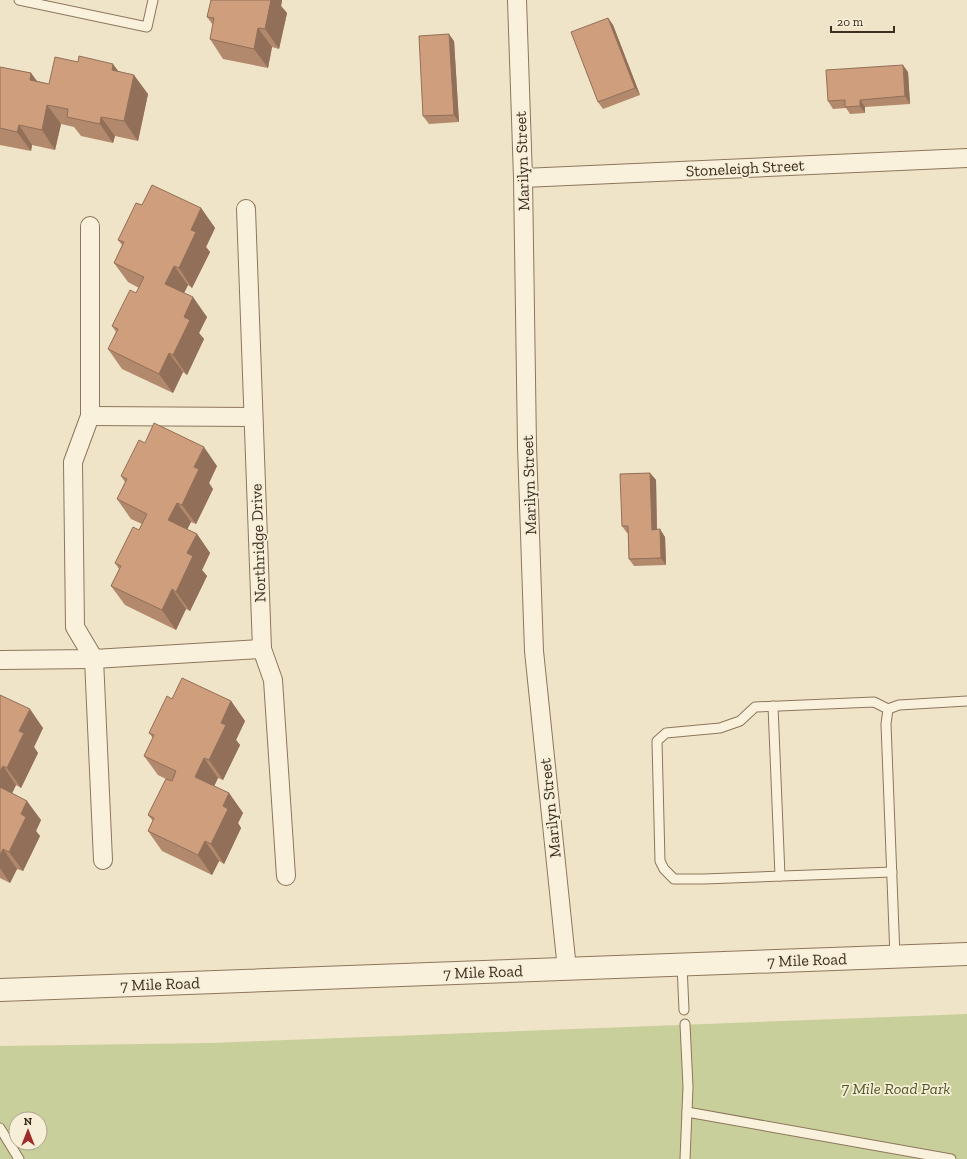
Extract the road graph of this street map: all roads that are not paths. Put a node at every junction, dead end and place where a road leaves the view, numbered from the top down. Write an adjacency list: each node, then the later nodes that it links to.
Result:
1 (19, 0): 2 (lane)
2 (153, 0)
3 (517, 0): 5 (street, Marilyn Street)
4 (967, 158): 5 (street, Stoneleigh Street)
5 (523, 178): 23 (street, Marilyn Street)
6 (246, 209): 9 (street, Northridge Drive)
7 (90, 226): 8 (street)
8 (90, 416): 9 (street); 11 (street)
9 (253, 417): 10 (street, Northridge Drive)
10 (262, 649): 11 (street); 18 (street, Northridge Drive)
11 (94, 659): 12 (street); 16 (street)
12 (0, 660)
13 (967, 701): 15 (lane)
14 (773, 706): 15 (lane); 19 (lane); 19 (lane)
15 (888, 709): 17 (lane)
16 (104, 860)
17 (892, 872): 19 (lane); 21 (lane)
18 (286, 876)
19 (780, 876)
20 (967, 954): 21 (street, 7 Mile Road)
21 (895, 957): 22 (street, 7 Mile Road)
22 (682, 965): 23 (street, 7 Mile Road); 25 (lane)
23 (567, 969): 24 (street, 7 Mile Road)
24 (0, 990)
25 (684, 1010)
26 (685, 1024): 27 (lane)
27 (687, 1112): 30 (lane); 31 (lane)
28 (0, 1128): 29 (lane)
29 (19, 1159)
30 (685, 1159)
31 (951, 1159)

